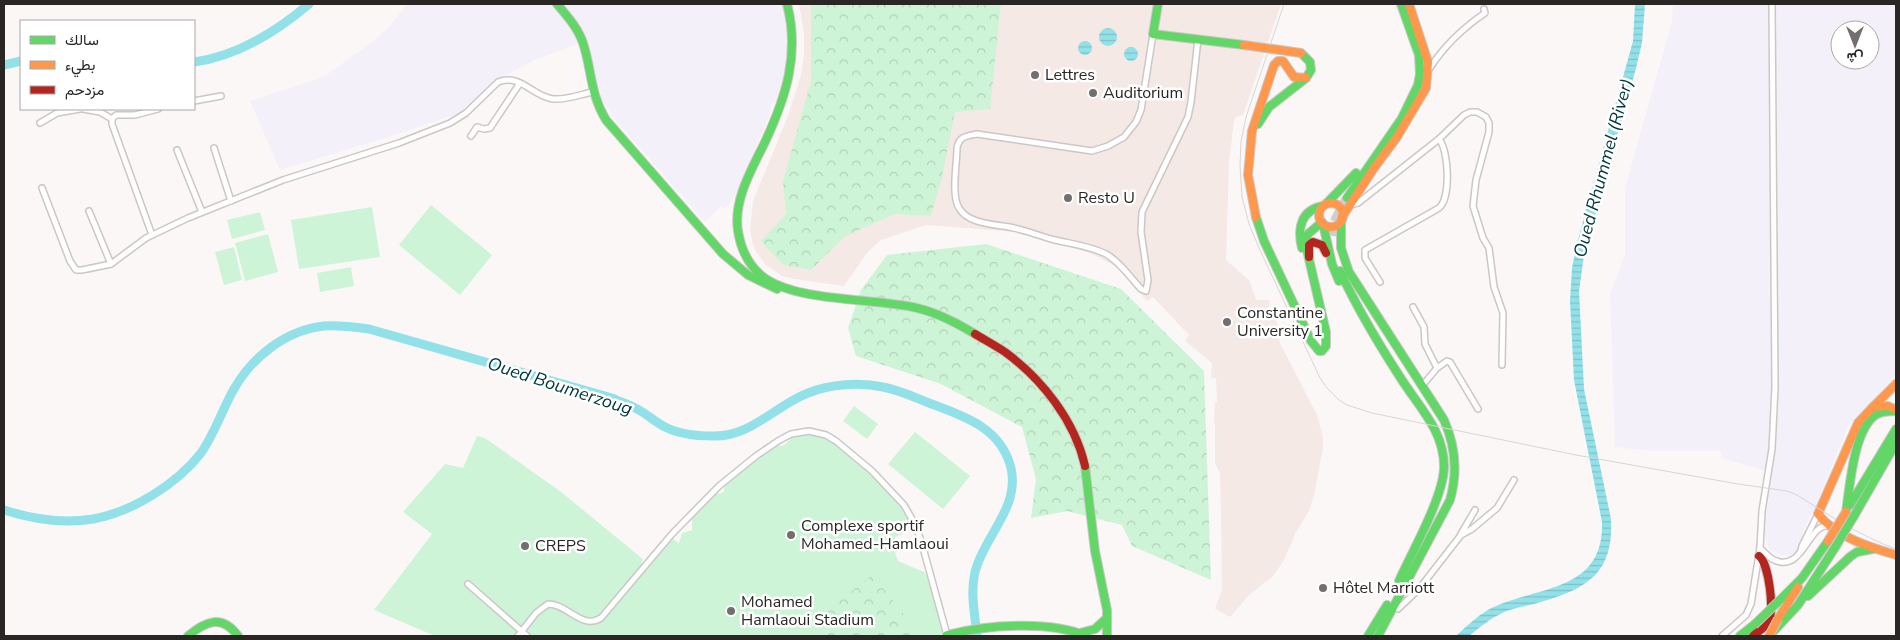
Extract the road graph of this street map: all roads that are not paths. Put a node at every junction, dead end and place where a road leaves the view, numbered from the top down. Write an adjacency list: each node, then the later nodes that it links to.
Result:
1 (557, 4): 13 (main road)
2 (787, 4): 41 (main road)
3 (1158, 4): 8 (main road)
4 (1402, 4): 15 (main road)
5 (1409, 4): 10 (main road)
6 (1772, 4): 61 (street)
7 (1484, 9): 10 (street)
8 (1153, 34): 9 (main road); 9 (street)
9 (1198, 39): 11 (main road, bridge)
10 (1428, 71): 29 (main road)
11 (1306, 78): 22 (main road); 22 (main road)
12 (520, 83): 13 (street); 23 (street); 28 (street)
13 (592, 92): 41 (main road)
14 (221, 96): 16 (street)
15 (1414, 97): 29 (main road); 30 (main road)
16 (195, 101)
17 (75, 110): 21 (street)
18 (87, 110): 20 (street)
19 (154, 110): 20 (street)
20 (112, 119): 35 (street)
21 (40, 123)
22 (1252, 131): 37 (main road)
23 (471, 136)
24 (1439, 139): 29 (street); 40 (street); 44 (street)
25 (214, 148): 28 (street)
26 (177, 150): 32 (street)
27 (42, 188): 38 (street)
28 (230, 201): 32 (street)
29 (1349, 201): 33 (main road)
30 (1324, 205): 33 (main road); 34 (main road); 37 (main road)
31 (89, 211): 38 (street)
32 (202, 212): 35 (street)
33 (1342, 219): 34 (main road); 47 (main road)
34 (1322, 223): 37 (main road); 39 (main road)
35 (152, 235): 38 (street)
36 (1333, 236): 42 (main road)
37 (1309, 257): 39 (main road)
38 (111, 264)
39 (1332, 264): 42 (main road)
40 (1380, 282)
41 (792, 290): 68 (main road)
42 (1356, 305): 79 (main road)
43 (1413, 307): 45 (street)
44 (1502, 365)
45 (1437, 368): 47 (street); 49 (street)
46 (1896, 384): 48 (main road)
47 (1422, 386): 60 (main road)
48 (1873, 407): 50 (main road); 55 (main road)
49 (1478, 409)
50 (1896, 410): 54 (main road)
51 (1896, 430): 54 (main road)
52 (1896, 443): 66 (main road, bridge)
53 (1514, 480): 56 (street)
54 (1846, 512): 64 (main road, bridge)
55 (1818, 514): 57 (main road); 62 (street)
56 (1483, 520): 58 (street); 58 (street)
57 (1830, 526): 59 (main road); 62 (street)
58 (1461, 535): 67 (street)
59 (1874, 549): 63 (main road); 66 (main road)
60 (1423, 551): 67 (main road); 80 (main road)
61 (1759, 552): 62 (street); 82 (street); 84 (main road)
62 (1801, 552)
63 (1896, 555)
64 (1814, 563): 83 (main road, bridge); 85 (main road, bridge)
65 (468, 584): 70 (street)
66 (1803, 600): 69 (main road)
67 (1398, 609): 81 (main road)
68 (1107, 618): 71 (main road); 78 (main road)
69 (1789, 618): 85 (main road); 86 (main road)
70 (519, 634): 72 (street); 77 (street)
71 (1083, 634): 72 (main road)
72 (948, 635)
73 (188, 636): 76 (main road)
74 (196, 636): 75 (main road)
75 (230, 636)
76 (238, 636)
77 (527, 636)
78 (1107, 636)
79 (1368, 636)
80 (1378, 636)
81 (1386, 636)
82 (1722, 636)
83 (1740, 636)
84 (1753, 636)
85 (1769, 636)
86 (1778, 636)

